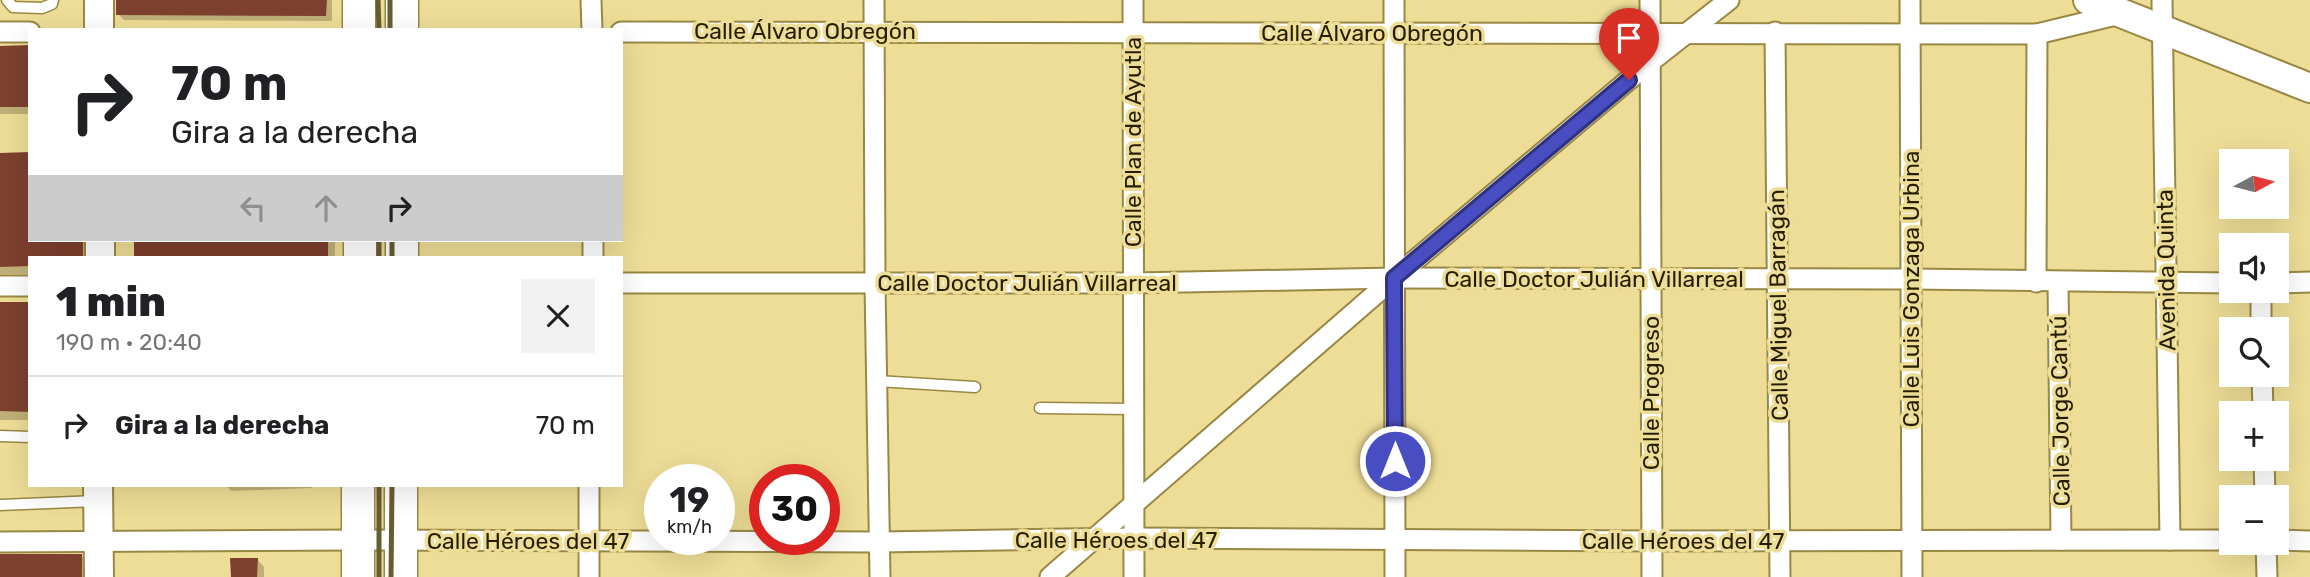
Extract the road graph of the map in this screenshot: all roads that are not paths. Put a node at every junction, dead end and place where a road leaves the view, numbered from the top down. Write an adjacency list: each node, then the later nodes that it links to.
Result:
1 (6, 0): 2 (lane)
2 (53, 0)
3 (99, 0): 16 (street)
4 (359, 0): 17 (main road)
5 (402, 0): 18 (main road)
6 (591, 0): 19 (street)
7 (874, 0): 20 (street)
8 (1133, 0): 21 (street, Calle Plan de Ayutla)
9 (1394, 0): 29 (street)
10 (1650, 0): 25 (street, Calle Progreso)
11 (1729, 0): 26 (street)
12 (1910, 0): 30 (street, Calle Luis Gonzaga Urbina)
13 (2088, 0): 15 (street)
14 (2162, 0): 22 (street, Avenida Quinta)
15 (2120, 14): 22 (street); 31 (street, Calle Álvaro Obregón)
16 (99, 28)
17 (359, 28)
18 (402, 28)
19 (592, 28)
20 (874, 31): 21 (street, Calle Álvaro Obregón); 24 (street, Calle Álvaro Obregón); 46 (street)
21 (1133, 31): 29 (street, Calle Álvaro Obregón); 42 (street, Calle Plan de Ayutla)
22 (2162, 31): 33 (street); 43 (street, Avenida Quinta)
23 (0, 32): 28 (street)
24 (623, 32)
25 (1650, 32): 26 (street, Calle Álvaro Obregón); 29 (street, Calle Álvaro Obregón); 32 (street, Calle Progreso)
26 (1691, 32): 27 (street, Calle Álvaro Obregón); 32 (street)
27 (1775, 32): 30 (street, Calle Álvaro Obregón); 37 (street, Calle Miguel Barragán)
28 (28, 33)
29 (1394, 33): 34 (street)
30 (1910, 33): 31 (street, Calle Álvaro Obregón); 36 (street, Calle Luis Gonzaga Urbina)
31 (2037, 34): 38 (street)
32 (1650, 62): 34 (street); 35 (street, Calle Progreso)
33 (2310, 88)
34 (1394, 278): 35 (street, Calle Doctor Julián Villarreal); 42 (street, Calle Doctor Julián Villarreal); 60 (street); 65 (street)
35 (1651, 279): 37 (street, Calle Doctor Julián Villarreal); 73 (street, Calle Progreso)
36 (1911, 279): 37 (street, Calle Doctor Julián Villarreal); 38 (street, Calle Doctor Julián Villarreal); 66 (street, Calle Luis Gonzaga Urbina)
37 (1778, 280): 74 (street, Calle Miguel Barragán)
38 (2036, 282): 39 (street, Calle Doctor Julián Villarreal)
39 (2058, 282): 43 (street, Calle Doctor Julián Villarreal); 67 (street, Calle Jorge Cantú)
40 (2310, 282): 45 (street)
41 (623, 283): 46 (street, Calle Doctor Julián Villarreal)
42 (1134, 283): 46 (street, Calle Doctor Julián Villarreal); 52 (street, Calle Plan de Ayutla)
43 (2166, 283): 44 (street, Calle Doctor Julián Villarreal); 68 (street, Avenida Quinta)
44 (2219, 283)
45 (2289, 283)
46 (875, 285): 49 (street)
47 (0, 286): 48 (street)
48 (28, 286)
49 (877, 381): 50 (lane); 77 (street)
50 (975, 387)
51 (1040, 408): 52 (lane)
52 (1134, 409): 60 (street, Calle Plan de Ayutla)
53 (0, 436): 54 (lane)
54 (28, 437)
55 (358, 487): 64 (main road)
56 (401, 487): 71 (main road)
57 (589, 487): 72 (street)
58 (98, 493): 59 (lane); 63 (street)
59 (0, 505)
60 (1135, 506): 61 (street, Calle Plan de Ayutla); 62 (street)
61 (1134, 538): 62 (street, Calle Héroes del 47); 65 (street, Calle Héroes del 47); 85 (street, Calle Plan de Ayutla)
62 (1096, 539): 77 (street, Calle Héroes del 47); 84 (street)
63 (99, 540): 64 (street, Calle Héroes del 47); 76 (street, Calle Héroes del 47); 79 (street)
64 (358, 540): 71 (street, Calle Héroes del 47); 80 (main road)
65 (1395, 540): 73 (street, Calle Héroes del 47); 86 (street)
66 (1912, 540): 67 (street, Calle Héroes del 47); 74 (street, Calle Héroes del 47); 89 (street, Calle Luis Gonzaga Urbina)
67 (2061, 540): 68 (street, Calle Héroes del 47)
68 (2170, 540): 69 (street, Calle Héroes del 47)
69 (2219, 540)
70 (2289, 540): 75 (street)
71 (401, 541): 72 (street, Calle Héroes del 47); 81 (main road)
72 (589, 541): 77 (street, Calle Héroes del 47); 82 (street)
73 (1652, 541): 74 (street, Calle Héroes del 47); 87 (street, Calle Progreso)
74 (1780, 541): 88 (street, Calle Miguel Barragán)
75 (2310, 541)
76 (0, 542)
77 (880, 542): 83 (street)
78 (2266, 555): 90 (street)
79 (99, 577)
80 (358, 577)
81 (401, 577)
82 (589, 577)
83 (880, 577)
84 (1051, 577)
85 (1134, 577)
86 (1395, 577)
87 (1652, 577)
88 (1780, 577)
89 (1912, 577)
90 (2267, 577)

